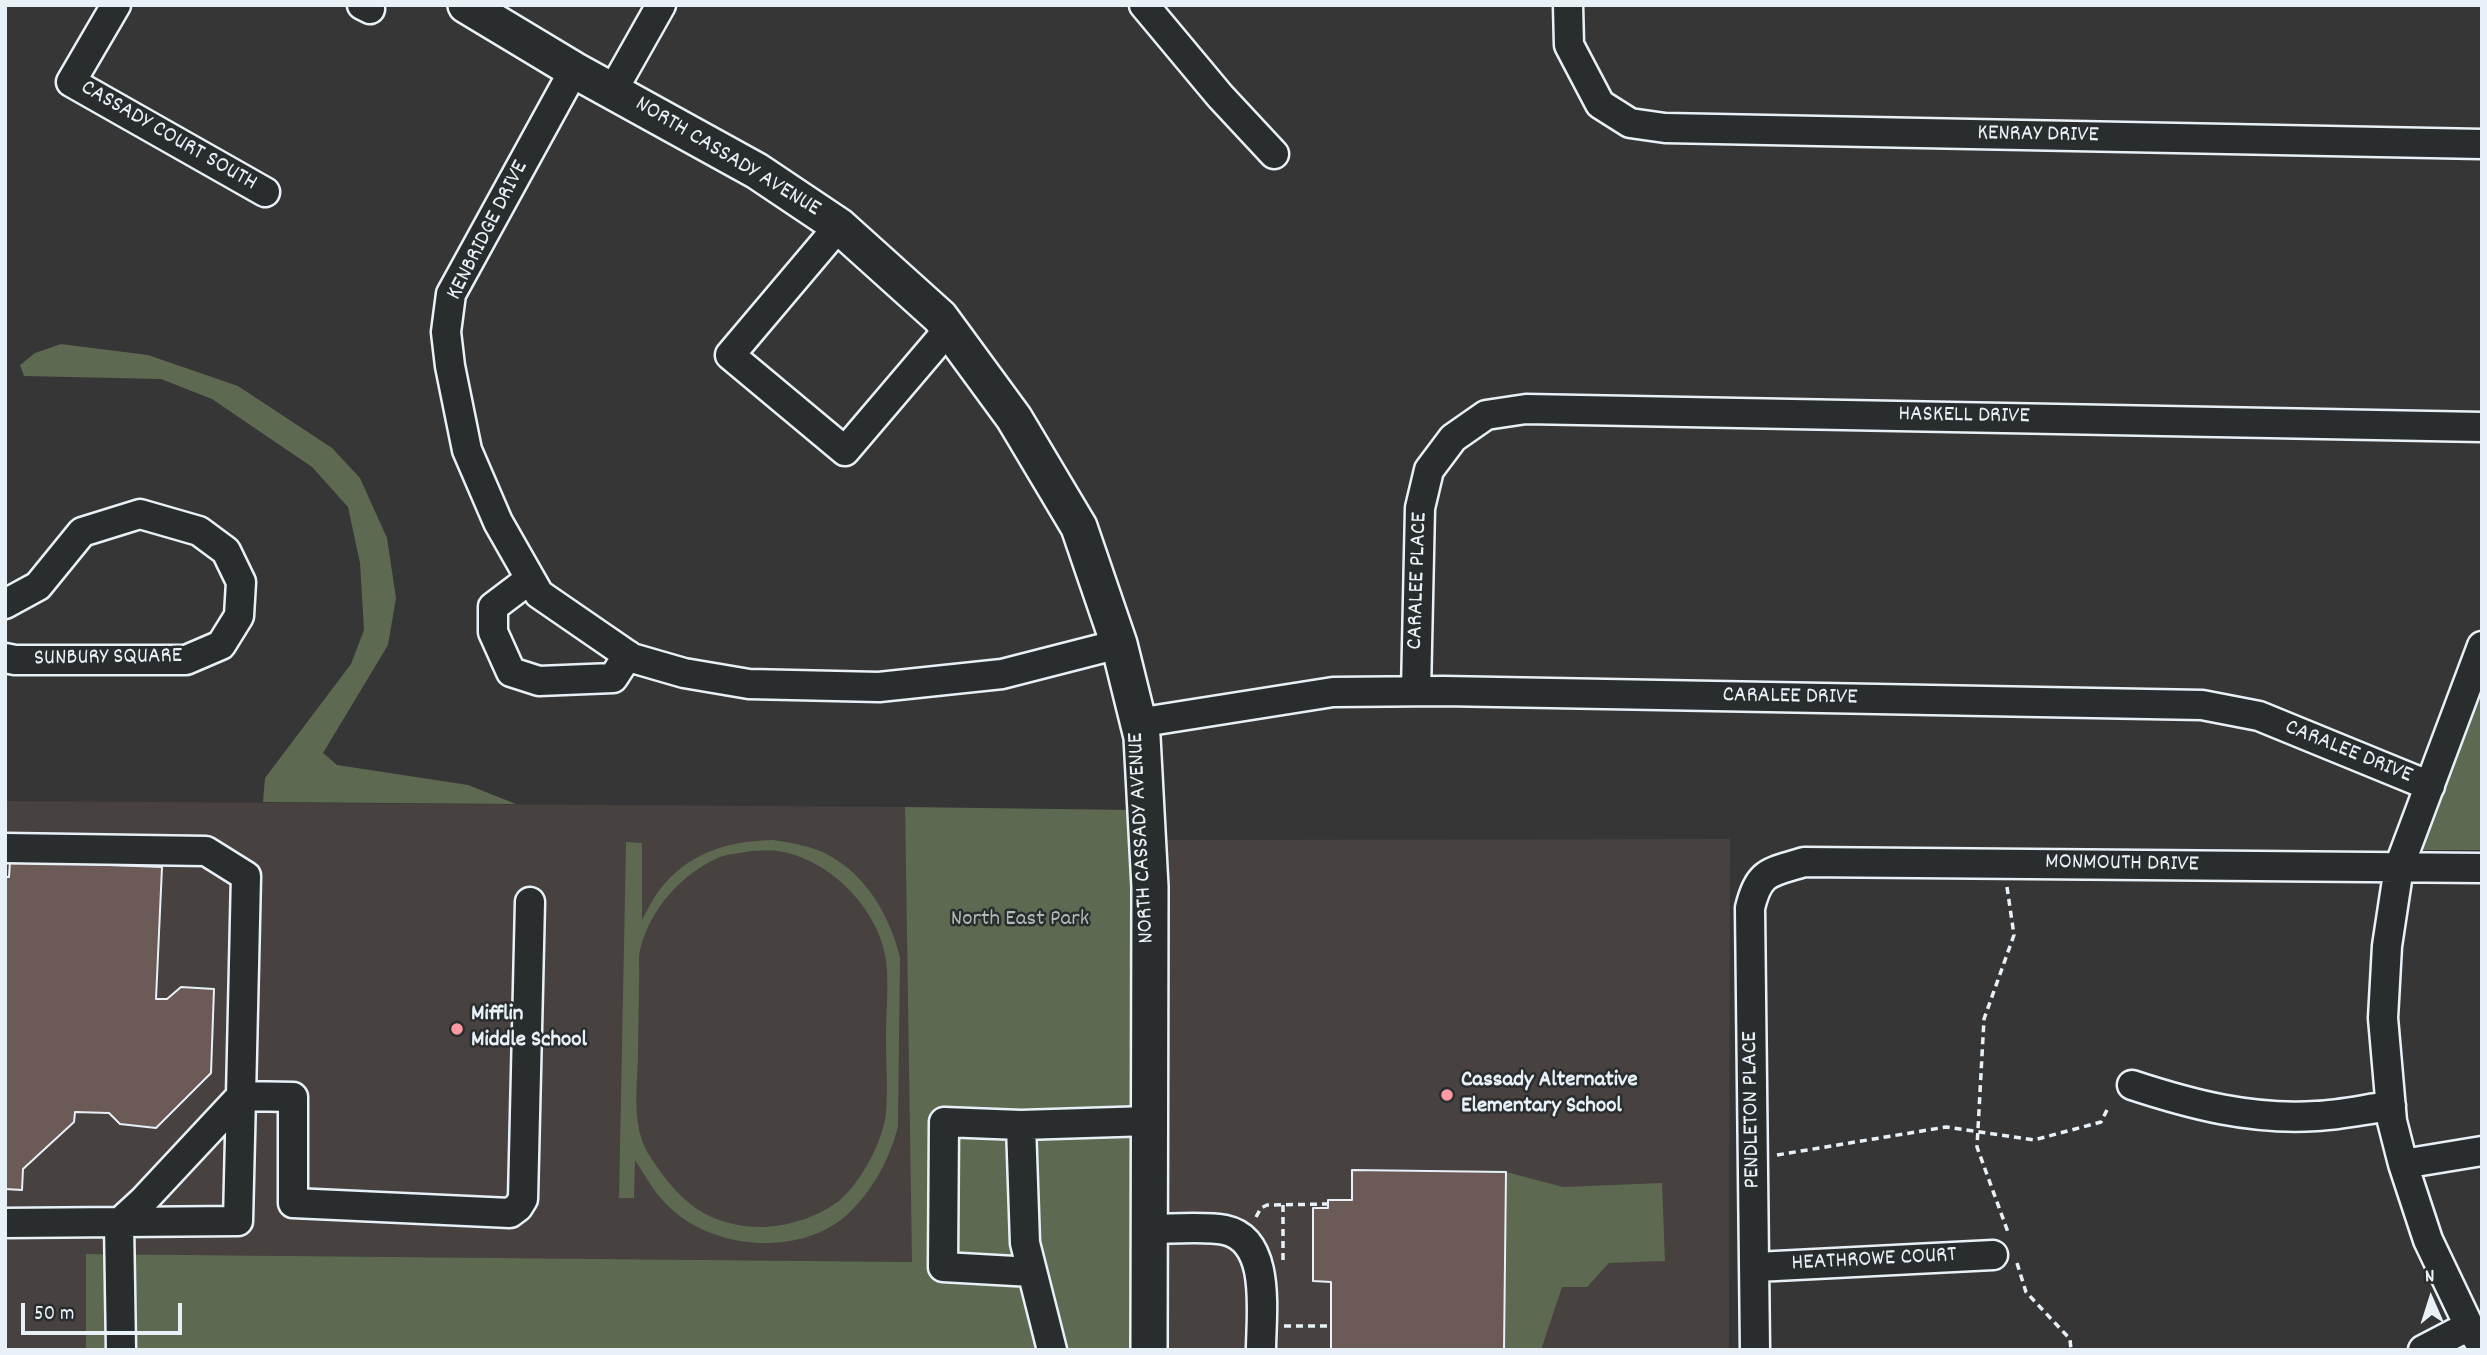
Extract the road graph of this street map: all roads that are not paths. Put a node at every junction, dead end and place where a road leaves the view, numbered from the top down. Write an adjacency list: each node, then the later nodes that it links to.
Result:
1 (116, 5): 10 (street, CASSADY COURT SOUTH)
2 (466, 5): 6 (main road, NORTH CASSADY AVENUE)
3 (661, 5): 7 (street)
4 (1144, 5): 9 (street)
5 (1568, 5): 8 (street, KENRAY DRIVE)
6 (573, 70): 7 (main road, NORTH CASSADY AVENUE); 15 (street, KENBRIDGE DRIVE)
7 (613, 90): 11 (main road, NORTH CASSADY AVENUE)
8 (2482, 144)
9 (1274, 154)
10 (265, 192)
11 (839, 226): 12 (main road, NORTH CASSADY AVENUE); 12 (street)
12 (948, 330): 17 (main road, NORTH CASSADY AVENUE)
13 (2482, 427): 14 (street, HASKELL DRIVE)
14 (1453, 438): 21 (street, CARALEE PLACE)
15 (535, 586): 19 (street); 19 (street)
16 (5, 604): 20 (street, SUNBURY SQUARE)
17 (1119, 644): 19 (street); 22 (main road, NORTH CASSADY AVENUE)
18 (2482, 646): 23 (street)
19 (628, 655)
20 (5, 658)
21 (1416, 691): 22 (street, CARALEE DRIVE); 23 (street, CARALEE DRIVE)
22 (1137, 723): 32 (main road, NORTH CASSADY AVENUE)
23 (2430, 786): 25 (street)
24 (5, 848): 30 (street)
25 (2399, 867): 26 (street, MONMOUTH DRIVE); 27 (street, MONMOUTH DRIVE); 31 (street)
26 (2482, 868)
27 (1765, 874): 40 (street, PENDLETON PLACE)
28 (530, 902): 30 (street)
29 (2132, 1085): 31 (street)
30 (241, 1096): 37 (street); 37 (street)
31 (2390, 1106): 35 (street)
32 (1149, 1121): 33 (street); 38 (main road, NORTH CASSADY AVENUE)
33 (1021, 1125): 41 (street); 41 (street)
34 (2482, 1151): 35 (street)
35 (2403, 1164): 42 (street)
36 (5, 1223): 37 (street)
37 (119, 1223): 43 (street)
38 (1149, 1229): 45 (main road, NORTH CASSADY AVENUE); 46 (street)
39 (2007, 1252): 40 (street, HEATHROWE COURT)
40 (1756, 1267): 47 (street, PENDLETON PLACE)
41 (1032, 1272): 44 (street)
42 (2475, 1336): 48 (street)
43 (121, 1350)
44 (1052, 1350)
45 (1149, 1350)
46 (1261, 1350)
47 (1755, 1350)
48 (2423, 1350)

